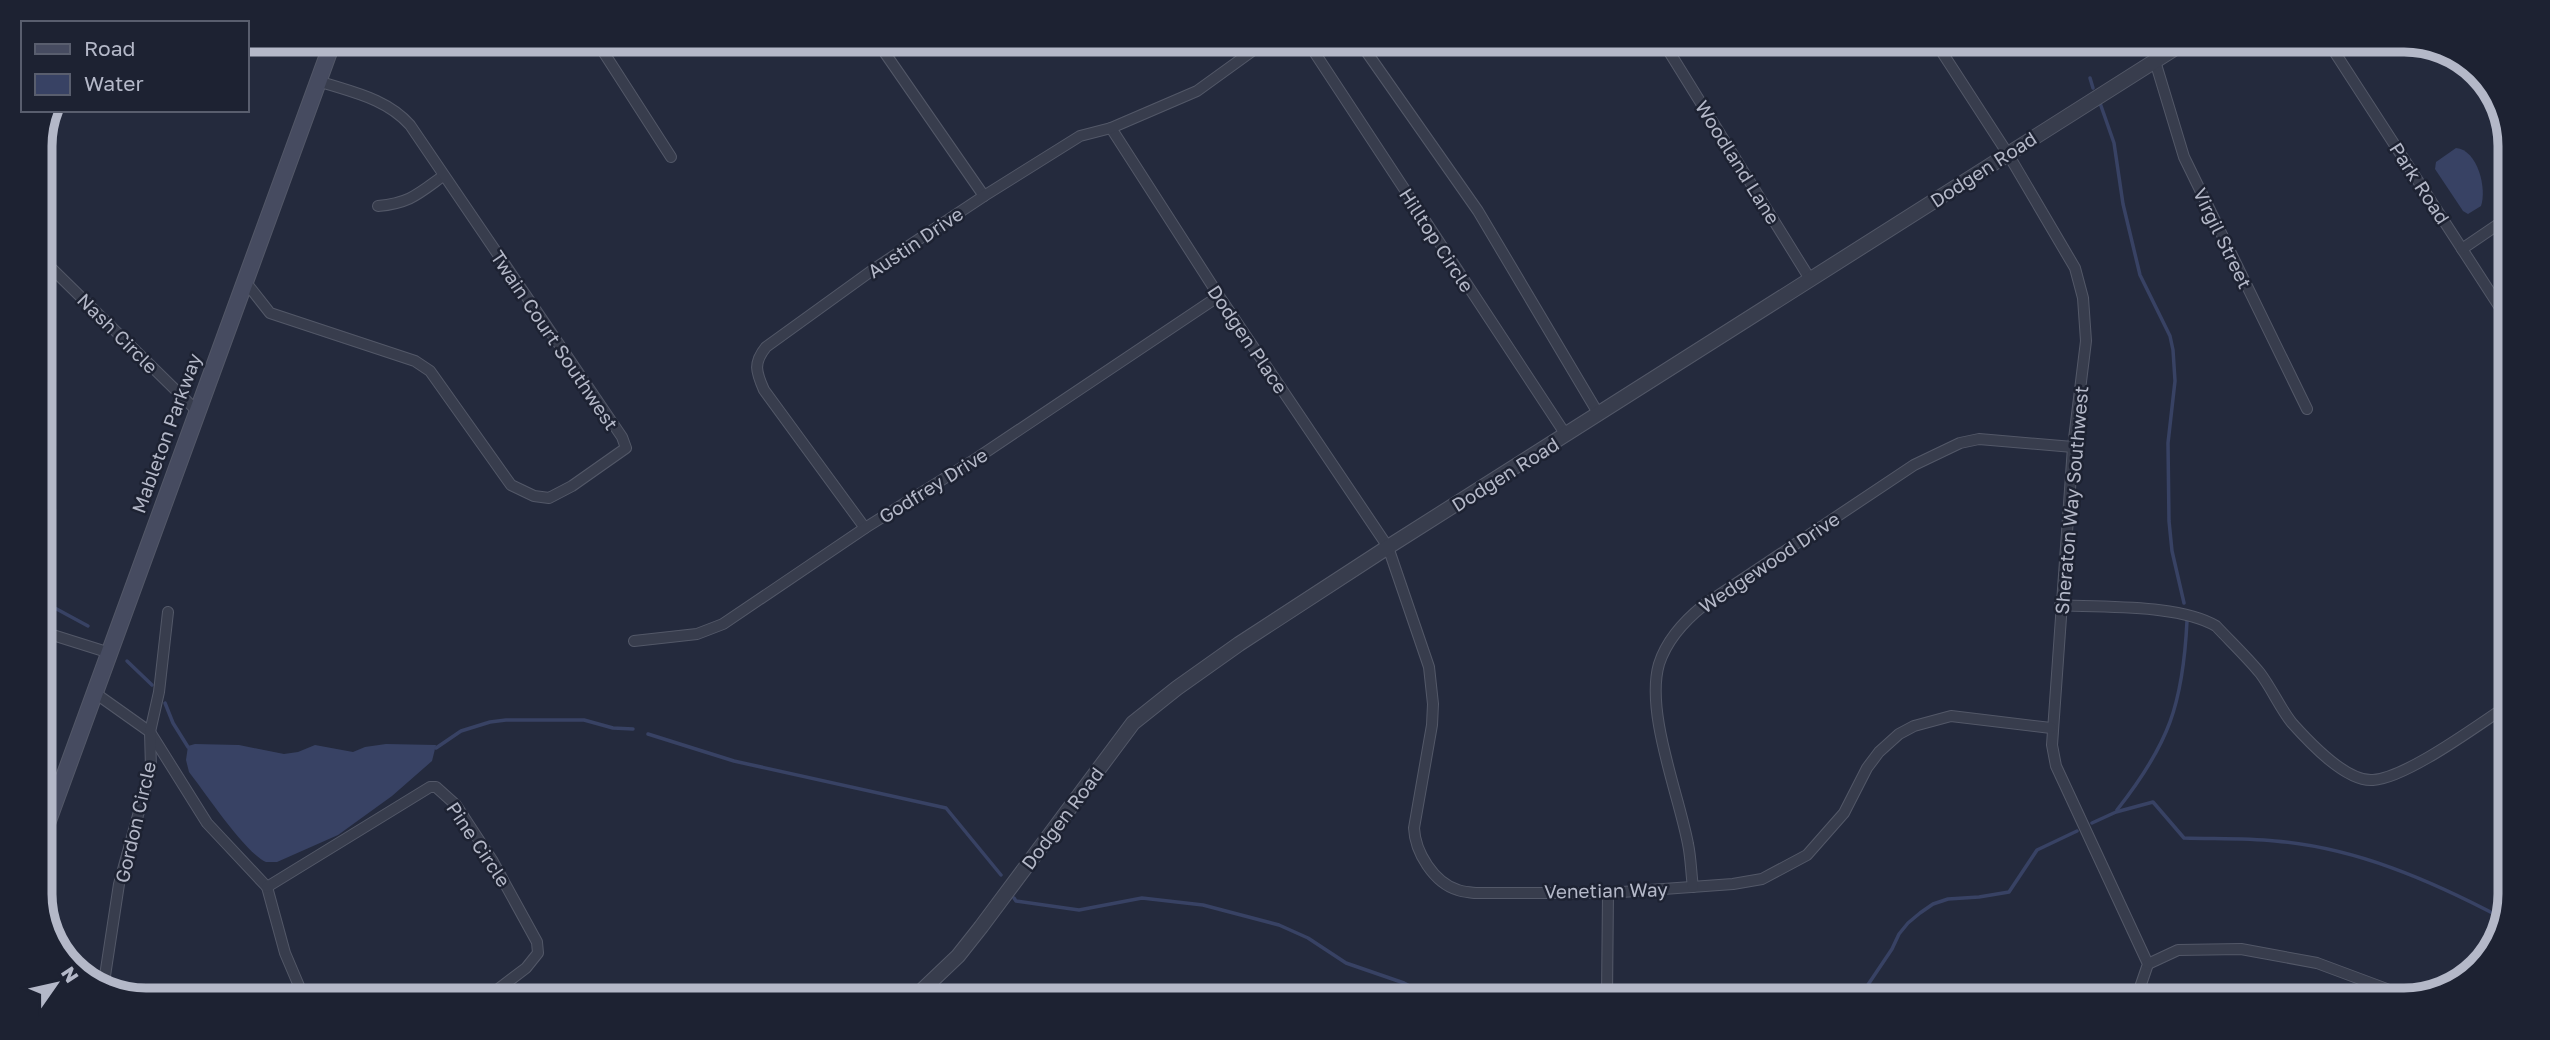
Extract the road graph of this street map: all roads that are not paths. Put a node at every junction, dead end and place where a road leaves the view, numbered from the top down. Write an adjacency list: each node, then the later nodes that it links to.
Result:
1 (328, 53): 12 (main road, Mableton Parkway)
2 (604, 53): 15 (street)
3 (885, 53): 17 (street)
4 (1250, 53): 13 (street, Austin Drive)
5 (1315, 53): 29 (street, Hilltop Circle)
6 (1367, 53): 28 (street)
7 (1669, 53): 22 (street, Woodland Lane)
8 (1943, 53): 14 (street, Sheraton Way Southwest)
9 (2168, 53): 11 (street, Dodgen Road)
10 (2335, 53): 20 (street, Park Road)
11 (2155, 61): 14 (street, Dodgen Road); 26 (street, Virgil Street)
12 (318, 81): 16 (street, Twain Court Southwest); 23 (main road, Mableton Parkway)
13 (1111, 128): 17 (street, Austin Drive); 24 (street, Dodgen Place)
14 (2008, 154): 22 (street, Dodgen Road); 30 (street, Sheraton Way Southwest)
15 (671, 157)
16 (443, 176): 18 (street); 23 (street, Twain Court Southwest)
17 (984, 196): 31 (street, Austin Drive)
18 (378, 206)
19 (2497, 225): 20 (street)
20 (2462, 249): 25 (street, Park Road)
21 (53, 270): 27 (street, Nash Circle)
22 (1810, 279): 28 (street, Dodgen Road)
23 (244, 280): 27 (main road, Mableton Parkway)
24 (1219, 296): 31 (street, Godfrey Drive); 32 (street, Dodgen Place)
25 (2497, 303)
26 (2307, 409)
27 (196, 410): 37 (main road, Mableton Parkway)
28 (1598, 413): 29 (street, Dodgen Road)
29 (1566, 435): 32 (street, Dodgen Road)
30 (2073, 447): 33 (street, Sheraton Way Southwest); 44 (street, Wedgewood Drive)
31 (865, 528): 36 (street, Godfrey Drive)
32 (1388, 547): 45 (street, Venetian Way); 50 (street, Dodgen Road)
33 (2060, 605): 39 (street); 40 (street, Sheraton Way Southwest)
34 (168, 612): 41 (street, Gordon Circle)
35 (53, 635): 37 (street)
36 (635, 640)
37 (110, 653): 38 (main road, Mableton Parkway)
38 (95, 692): 41 (street); 42 (main road, Mableton Parkway)
39 (2498, 712)
40 (2051, 728): 44 (street, Venetian Way); 46 (street, Sheraton Way Southwest)
41 (150, 732): 43 (street); 47 (street, Gordon Circle)
42 (53, 805)
43 (267, 887): 48 (street); 49 (street, Pine Circle)
44 (1693, 887): 45 (street, Venetian Way)
45 (1608, 893): 51 (street)
46 (2148, 964): 52 (street); 53 (street)
47 (105, 978)
48 (300, 988)
49 (500, 988)
50 (924, 988)
51 (1607, 988)
52 (2140, 988)
53 (2384, 988)

